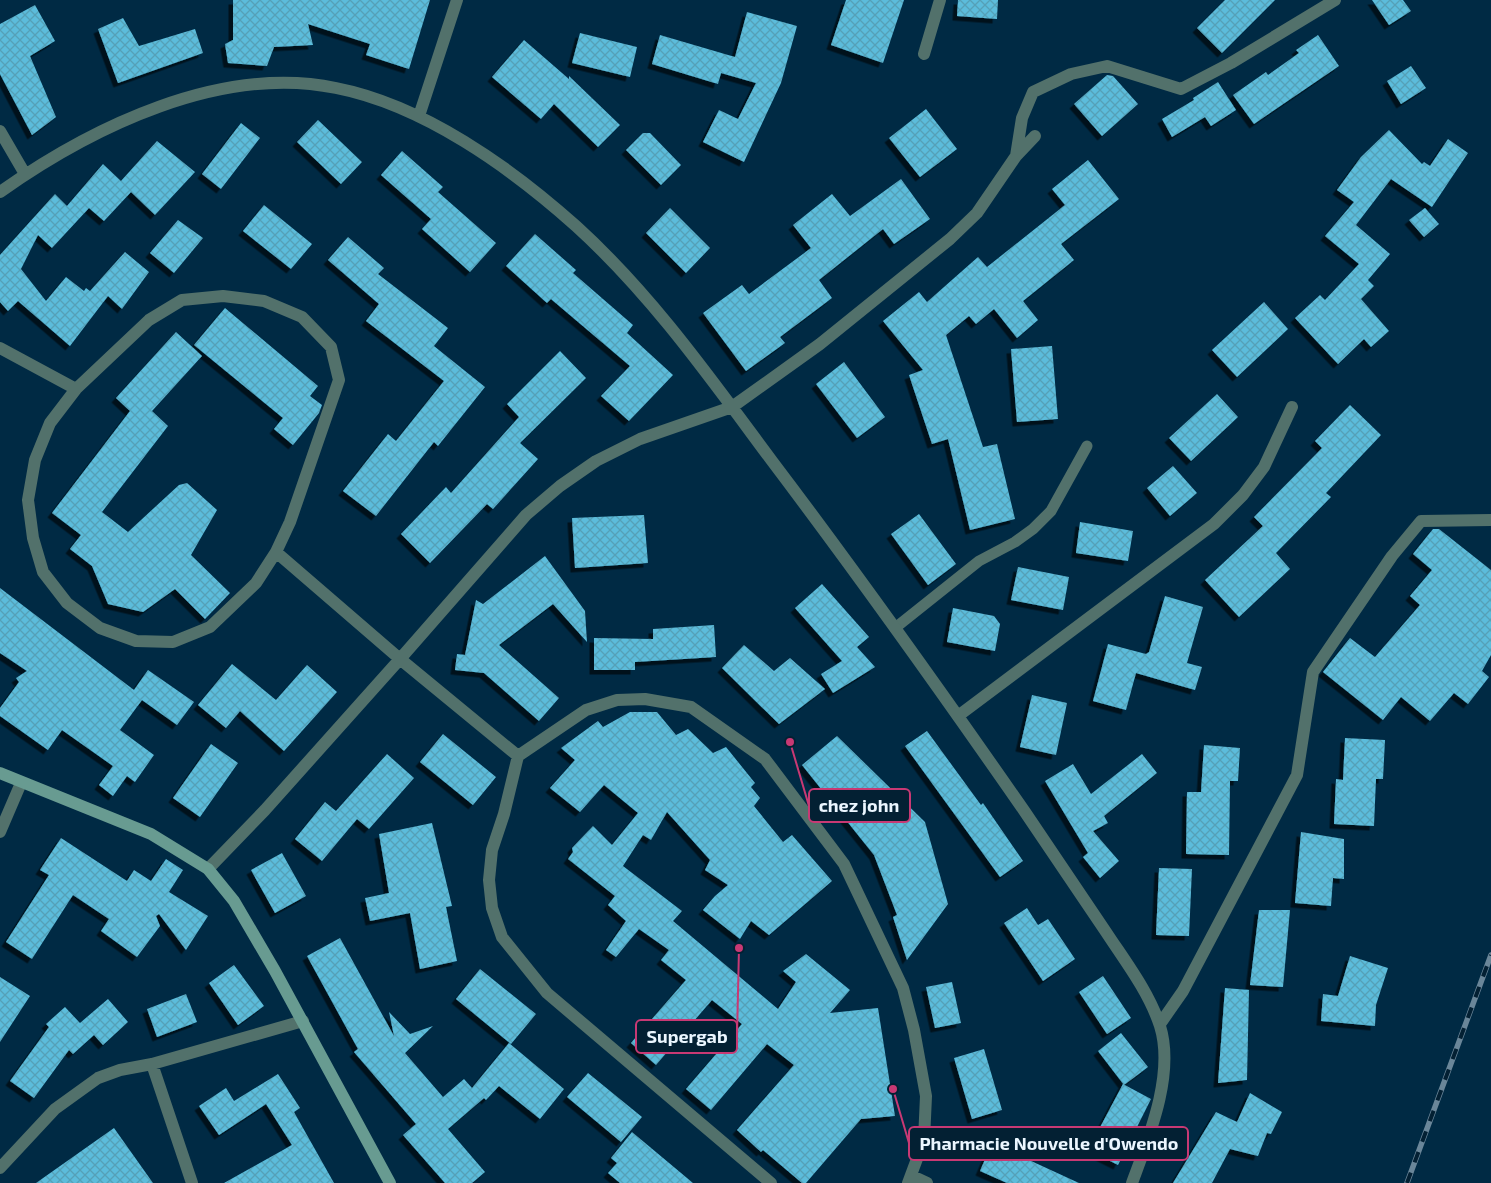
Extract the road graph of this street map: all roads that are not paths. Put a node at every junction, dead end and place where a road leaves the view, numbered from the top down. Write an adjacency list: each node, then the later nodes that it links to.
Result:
1 (457, 0): 5 (street)
2 (940, 0): 4 (street)
3 (1335, 0): 8 (street)
4 (924, 54)
5 (419, 116): 9 (street); 13 (street)
6 (0, 131): 9 (street)
7 (1035, 136): 8 (street)
8 (1016, 156): 13 (street)
9 (25, 174): 10 (street)
10 (0, 192)
11 (0, 348): 12 (street)
12 (76, 389): 17 (street); 17 (street)
13 (732, 407): 18 (street); 19 (street)
14 (1292, 408): 20 (street)
15 (1087, 446): 18 (lane)
16 (1491, 520): 27 (street)
17 (276, 552): 19 (street)
18 (895, 628): 20 (street)
19 (400, 659): 21 (street); 25 (street)
20 (958, 716): 27 (street)
21 (518, 756): 30 (street); 33 (street)
22 (0, 773): 23 (street)
23 (21, 782): 24 (street); 25 (street)
24 (0, 832)
25 (208, 869): 26 (street)
26 (303, 1022): 28 (street); 32 (street)
27 (1160, 1024): 35 (street)
28 (152, 1064): 29 (street); 31 (street)
29 (0, 1168)
30 (910, 1179): 34 (street)
31 (192, 1183)
32 (390, 1183)
33 (771, 1183)
34 (927, 1183)
35 (1132, 1183)

